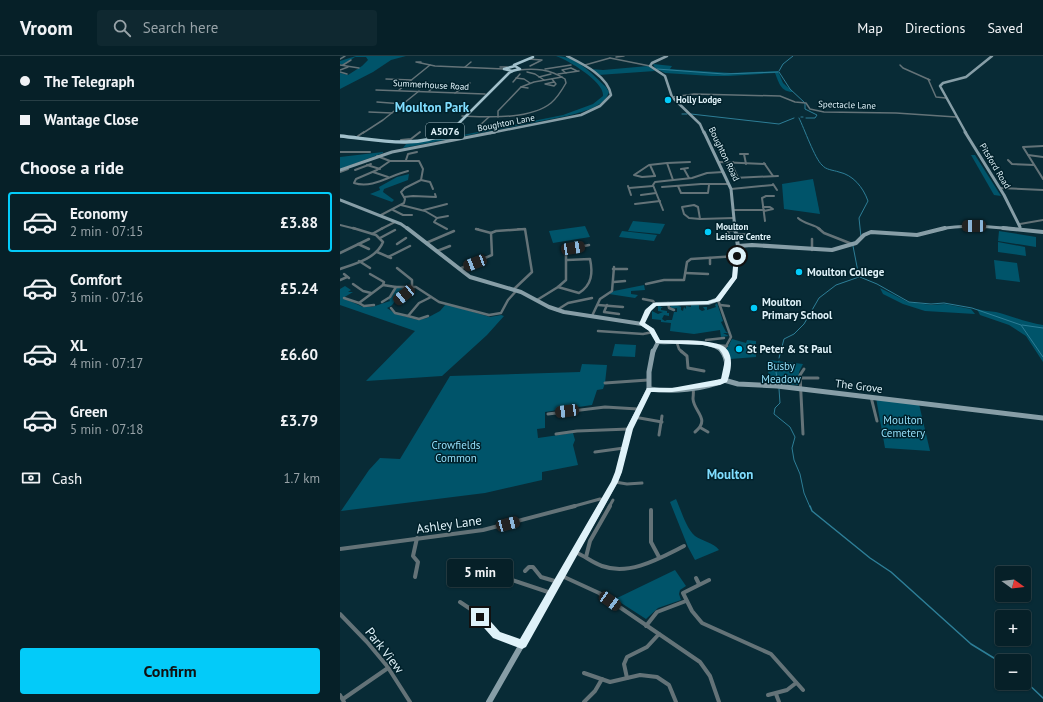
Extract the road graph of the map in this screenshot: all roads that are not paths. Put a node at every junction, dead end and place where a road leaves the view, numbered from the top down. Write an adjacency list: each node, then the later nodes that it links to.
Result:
1 (345, 56): 8 (street)
2 (568, 56): 16 (street, Boughton Lane)
3 (624, 56): 7 (street)
4 (667, 56): 19 (street)
5 (992, 56): 58 (street, Pitsford Road)
6 (533, 57): 18 (street); 22 (main road)
7 (610, 58): 16 (street); 19 (street)
8 (340, 59)
9 (349, 61): 12 (street)
10 (471, 62): 21 (street)
11 (420, 64): 13 (street)
12 (341, 65): 20 (street)
13 (430, 65): 21 (street); 41 (street)
14 (552, 65): 23 (street)
15 (571, 65): 23 (street)
16 (585, 65): 80 (street, Boughton Lane)
17 (900, 65): 58 (street)
18 (530, 66)
19 (650, 66): 57 (street, Boughton Road)
20 (348, 67): 24 (street); 28 (street)
21 (465, 67): 25 (street)
22 (518, 67): 26 (main road); 27 (street); 29 (main road)
23 (555, 67): 27 (street)
24 (359, 68)
25 (480, 68): 26 (street); 26 (street)
26 (506, 69): 29 (main road); 56 (main road, A5076)
27 (543, 70): 35 (street)
28 (340, 71): 32 (street)
29 (513, 71): 49 (main road)
30 (527, 72): 36 (street)
31 (566, 73): 31 (street); 35 (street)
32 (347, 74)
33 (520, 74): 38 (street)
34 (551, 74): 36 (street)
35 (558, 74): 37 (street)
36 (540, 77): 42 (street)
37 (562, 77): 40 (street); 65 (street)
38 (516, 78): 43 (street); 46 (street)
39 (386, 79): 41 (street)
40 (552, 79): 42 (street); 44 (street)
41 (411, 80): 52 (street)
42 (544, 80): 46 (street)
43 (513, 82)
44 (554, 82)
45 (470, 83): 55 (street)
46 (530, 83): 48 (street)
47 (432, 86): 54 (street)
48 (521, 87): 50 (street); 65 (street)
49 (494, 88): 56 (main road); 63 (main road)
50 (528, 88)
51 (376, 90): 52 (street, Summerhouse Road)
52 (398, 90): 53 (street, Summerhouse Road)
53 (418, 91): 54 (street, Summerhouse Road); 60 (street)
54 (429, 92): 55 (street, Summerhouse Road)
55 (455, 93): 56 (street, Summerhouse Road)
56 (485, 94): 63 (main road, A5076)
57 (672, 97): 66 (street, Spectacle Lane); 86 (street, Boughton Road)
58 (946, 98): 66 (street, Pitsford Road)
59 (377, 102): 60 (street)
60 (403, 104): 62 (street)
61 (369, 112): 62 (street)
62 (392, 113): 70 (street)
63 (464, 116): 64 (street); 70 (main road); 71 (main road, A5076)
64 (489, 117): 65 (street); 67 (street)
65 (498, 117)
66 (956, 117): 122 (street, Pitsford Road)
67 (479, 126)
68 (420, 132): 71 (street)
69 (340, 135): 70 (main road, A5076)
70 (358, 136): 71 (main road, A5076)
71 (415, 139)
72 (1042, 146): 79 (street)
73 (340, 152): 74 (street)
74 (370, 152)
75 (417, 152): 82 (street)
76 (740, 154): 77 (street)
77 (744, 154): 78 (street); 90 (street)
78 (748, 154)
79 (1028, 155): 81 (street); 93 (street)
80 (377, 156): 84 (street); 101 (street, Boughton Lane)
81 (1043, 157)
82 (406, 160): 84 (street); 114 (street)
83 (1008, 160): 93 (street)
84 (390, 161): 97 (street)
85 (690, 162): 88 (street)
86 (719, 162): 87 (street); 105 (street, Boughton Road)
87 (733, 162): 90 (street); 112 (street)
88 (667, 163): 92 (street); 115 (street)
89 (371, 164): 91 (street)
90 (746, 164): 107 (street)
91 (367, 165): 97 (street); 100 (street)
92 (650, 165): 106 (street); 106 (street)
93 (1034, 165): 113 (street)
94 (403, 168): 102 (street)
95 (688, 168): 99 (street)
96 (348, 169): 101 (street)
97 (380, 169): 104 (street)
98 (681, 169): 99 (street)
99 (684, 169): 110 (street)
100 (355, 170)
101 (340, 171)
102 (403, 171): 103 (street); 109 (street)
103 (408, 171)
104 (373, 172): 109 (street); 109 (street)
105 (724, 172): 110 (street); 117 (street, Boughton Road)
106 (654, 176): 116 (street)
107 (773, 176): 108 (street); 112 (street)
108 (778, 176)
109 (388, 177)
110 (689, 178): 115 (street)
111 (733, 178): 112 (street)
112 (738, 178)
113 (1043, 179)
114 (421, 180): 123 (street); 132 (street)
115 (673, 180): 116 (street)
116 (657, 181): 119 (street)
117 (729, 184): 118 (street); 124 (street, Boughton Road)
118 (709, 185): 120 (street); 120 (street)
119 (653, 186): 127 (street); 128 (street)
120 (678, 186): 121 (street)
121 (662, 187)
122 (1000, 188): 126 (street); 155 (street, Pitsford Road)
123 (433, 189)
124 (731, 189): 125 (street); 142 (street, Boughton Road)
125 (777, 190)
126 (1043, 190)
127 (656, 193): 129 (street); 134 (street)
128 (631, 195)
129 (641, 195)
130 (439, 196): 132 (street)
131 (774, 196): 138 (street)
132 (404, 197): 137 (street)
133 (340, 200): 144 (street)
134 (660, 201): 136 (street); 141 (street)
135 (447, 204): 140 (street)
136 (635, 204)
137 (401, 205): 139 (street); 140 (street)
138 (763, 206): 143 (street); 143 (street)
139 (393, 210): 144 (street); 145 (street)
140 (424, 210): 147 (street)
141 (663, 210)
142 (733, 210): 143 (street); 148 (street, Boughton Road)
143 (764, 210): 151 (street)
144 (382, 215): 153 (street)
145 (410, 216)
146 (448, 216): 147 (street)
147 (437, 218): 156 (street)
148 (734, 218): 150 (street); 162 (street, Boughton Road)
149 (798, 218): 170 (street)
150 (700, 219): 150 (street)
151 (766, 220)
152 (1043, 220): 155 (street)
153 (395, 222): 165 (street); 174 (street)
154 (340, 223): 165 (street)
155 (1020, 226): 158 (street); 160 (street)
156 (447, 229)
157 (476, 229): 164 (street)
158 (1014, 229): 160 (street); 176 (street)
159 (394, 230): 168 (street)
160 (1025, 230): 163 (street)
161 (454, 232): 174 (street)
162 (735, 232): 166 (street); 167 (street); 179 (street, Boughton Road)
163 (1043, 232)
164 (492, 233): 193 (street); 208 (street)
165 (372, 234): 168 (street)
166 (729, 234)
167 (764, 236)
168 (380, 238): 183 (street)
169 (406, 238): 183 (street)
170 (837, 238): 173 (street); 176 (street)
171 (367, 239): 175 (street)
172 (812, 240): 181 (street)
173 (834, 241)
174 (426, 243): 182 (street)
175 (358, 244): 180 (street); 184 (street)
176 (852, 244): 181 (street)
177 (589, 245): 187 (street)
178 (450, 246): 182 (street)
179 (738, 246): 181 (street); 185 (street, Boughton Road)
180 (369, 249)
181 (812, 250)
182 (437, 251): 193 (street)
183 (377, 252): 188 (street)
184 (340, 253)
185 (737, 256): 186 (street); 215 (street, Boughton Road)
186 (710, 258): 189 (street); 195 (street)
187 (567, 260): 207 (street); 207 (street)
188 (359, 261): 190 (street); 192 (street)
189 (710, 264)
190 (370, 268)
191 (397, 268): 205 (street)
192 (340, 269)
193 (458, 269): 208 (street)
194 (627, 269): 201 (street)
195 (686, 273): 197 (street); 203 (street)
196 (370, 274): 204 (street)
197 (708, 274)
198 (347, 276): 199 (street)
199 (340, 280)
200 (625, 281): 201 (street)
201 (614, 282): 221 (street)
202 (353, 284): 209 (street)
203 (646, 284)
204 (384, 285): 206 (street); 209 (street)
205 (411, 286): 206 (street); 210 (street); 216 (street)
206 (396, 287): 217 (street)
207 (558, 287): 214 (street)
208 (515, 290): 210 (street); 214 (street)
209 (371, 293): 218 (street)
210 (431, 297): 231 (street)
211 (344, 298): 218 (street)
212 (592, 298): 228 (street)
213 (643, 299): 222 (street)
214 (537, 300): 228 (street)
215 (718, 300): 219 (street); 224 (street)
216 (397, 301)
217 (382, 302)
218 (359, 303): 220 (street)
219 (668, 303): 222 (street); 229 (street)
220 (374, 304)
221 (598, 304): 223 (street); 233 (street)
222 (655, 304): 234 (street)
223 (607, 305): 225 (street); 230 (street)
224 (720, 305): 226 (street); 243 (street)
225 (621, 306)
226 (729, 306)
227 (391, 308): 231 (street)
228 (557, 310): 233 (street)
229 (674, 310)
230 (619, 314)
231 (408, 316): 232 (street)
232 (428, 316)
233 (592, 316): 234 (street)
234 (642, 324): 236 (street)
235 (598, 331): 236 (street)
236 (653, 332): 240 (street)
237 (724, 338): 238 (street)
238 (715, 339): 239 (street); 242 (street)
239 (706, 340)
240 (658, 342): 241 (street); 249 (street)
241 (677, 343): 242 (street); 246 (street)
242 (715, 345): 243 (street); 244 (street)
243 (728, 346): 244 (street)
244 (724, 350): 250 (street)
245 (804, 368): 247 (street)
246 (704, 371)
247 (800, 378): 248 (street); 254 (street)
248 (818, 378)
249 (648, 380): 251 (street); 253 (street)
250 (724, 380): 252 (street); 254 (street, The Grove)
251 (605, 383)
252 (693, 387): 253 (street); 257 (street)
253 (649, 389): 258 (street)
254 (801, 389): 255 (street, The Grove); 264 (street)
255 (870, 397): 262 (street, The Grove); 265 (street)
256 (701, 404): 257 (street)
257 (696, 405): 267 (street)
258 (638, 409): 259 (street); 261 (street)
259 (548, 414)
260 (662, 416): 266 (street)
261 (634, 417): 266 (street); 268 (street)
262 (1043, 418)
263 (796, 421): 264 (street)
264 (802, 421): 272 (street)
265 (877, 421)
266 (662, 422): 273 (street)
267 (701, 428): 269 (street); 270 (street)
268 (629, 429): 271 (street); 274 (street)
269 (696, 432)
270 (708, 432)
271 (556, 434)
272 (802, 434)
273 (659, 435)
274 (624, 448): 275 (street); 276 (street)
275 (595, 452)
276 (615, 482): 277 (street); 278 (street)
277 (642, 483)
278 (605, 500): 281 (street, Ashley Lane); 284 (street)
279 (615, 504): 285 (street)
280 (651, 510): 286 (street)
281 (417, 538): 283 (street, Ashley Lane); 288 (street)
282 (684, 546): 286 (street)
283 (340, 549)
284 (575, 552): 285 (street); 290 (street)
285 (586, 557): 286 (street)
286 (659, 557)
287 (524, 571): 290 (street)
288 (415, 577)
289 (696, 578): 292 (street)
290 (559, 579): 294 (street); 298 (street)
291 (709, 580): 292 (street)
292 (699, 584): 295 (street)
293 (498, 585): 294 (street)
294 (551, 593): 300 (street)
295 (686, 601): 298 (street); 305 (street)
296 (460, 602): 300 (street)
297 (340, 614): 301 (street, Park View)
298 (646, 626): 299 (street)
299 (659, 634): 303 (street); 314 (street)
300 (522, 644): 311 (street)
301 (388, 668): 309 (street); 310 (street, Park View)
302 (584, 673): 304 (street)
303 (626, 678): 304 (street); 313 (street)
304 (602, 679): 312 (street)
305 (796, 683): 306 (street); 307 (street)
306 (803, 690)
307 (776, 694): 308 (street); 315 (street)
308 (768, 696)
309 (342, 699)
310 (410, 702)
311 (489, 702)
312 (584, 702)
313 (676, 702)
314 (720, 702)
315 (779, 702)

